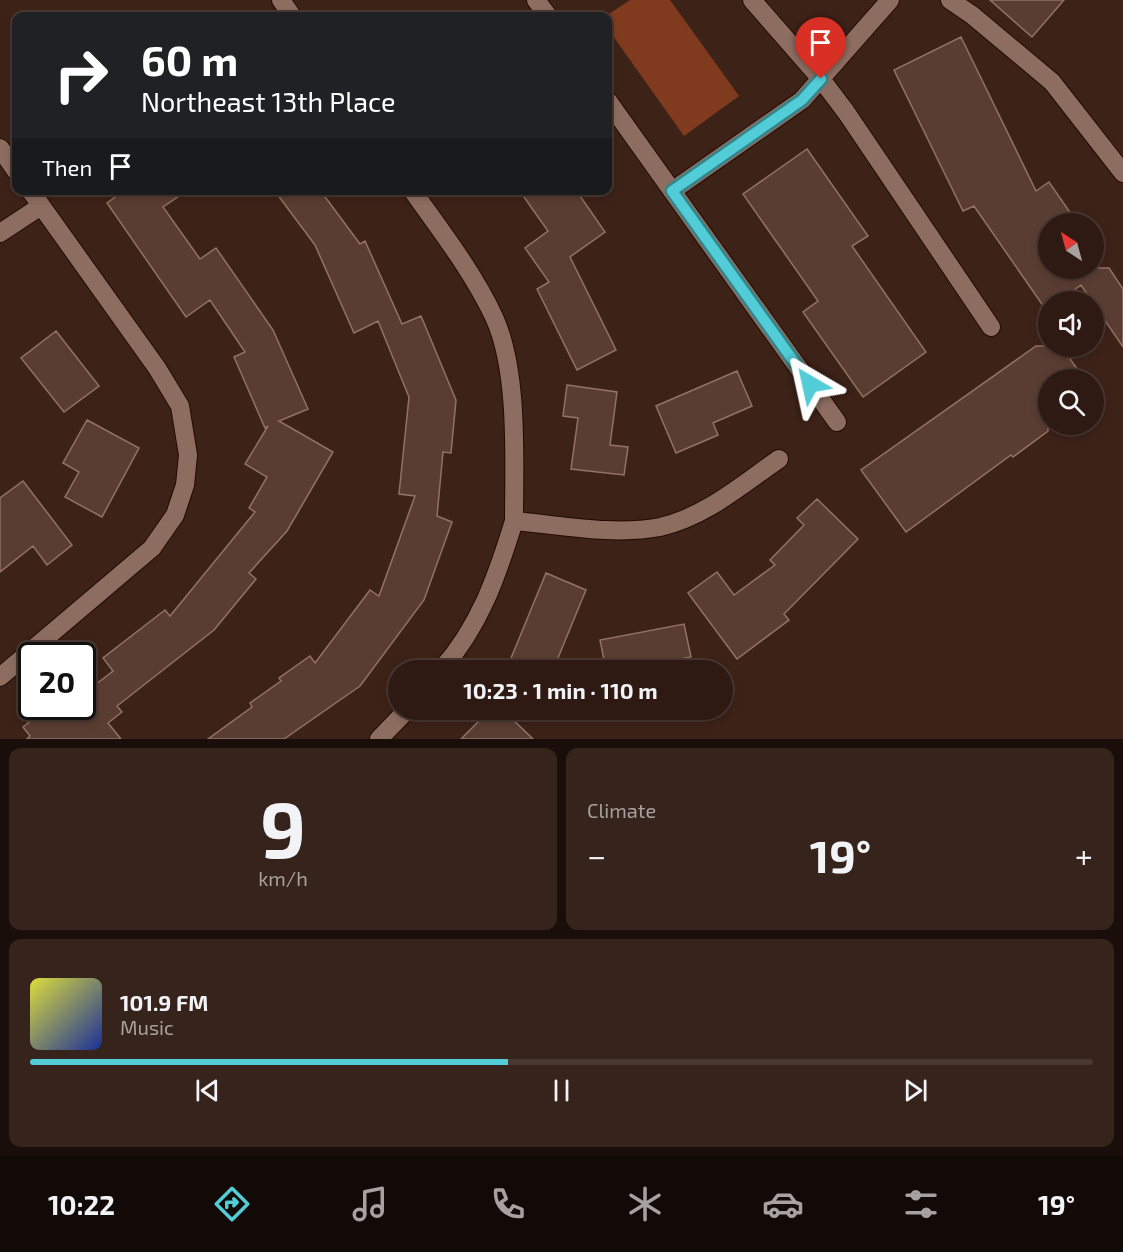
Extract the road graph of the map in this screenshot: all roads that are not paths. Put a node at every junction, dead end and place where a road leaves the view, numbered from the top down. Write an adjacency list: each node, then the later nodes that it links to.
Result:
1 (752, 0): 4 (street)
2 (890, 0): 4 (street)
3 (950, 0): 8 (street)
4 (821, 79): 9 (street); 14 (street)
5 (612, 106): 9 (street)
6 (0, 148): 7 (street)
7 (12, 165)
8 (1123, 173)
9 (672, 191): 15 (street)
10 (33, 195): 12 (street)
11 (415, 195): 17 (street)
12 (41, 206): 13 (street); 19 (street)
13 (0, 233)
14 (991, 327)
15 (837, 422)
16 (779, 459): 17 (street)
17 (514, 521): 18 (street)
18 (450, 660)
19 (0, 677)
20 (397, 720): 21 (street)
21 (379, 739)

